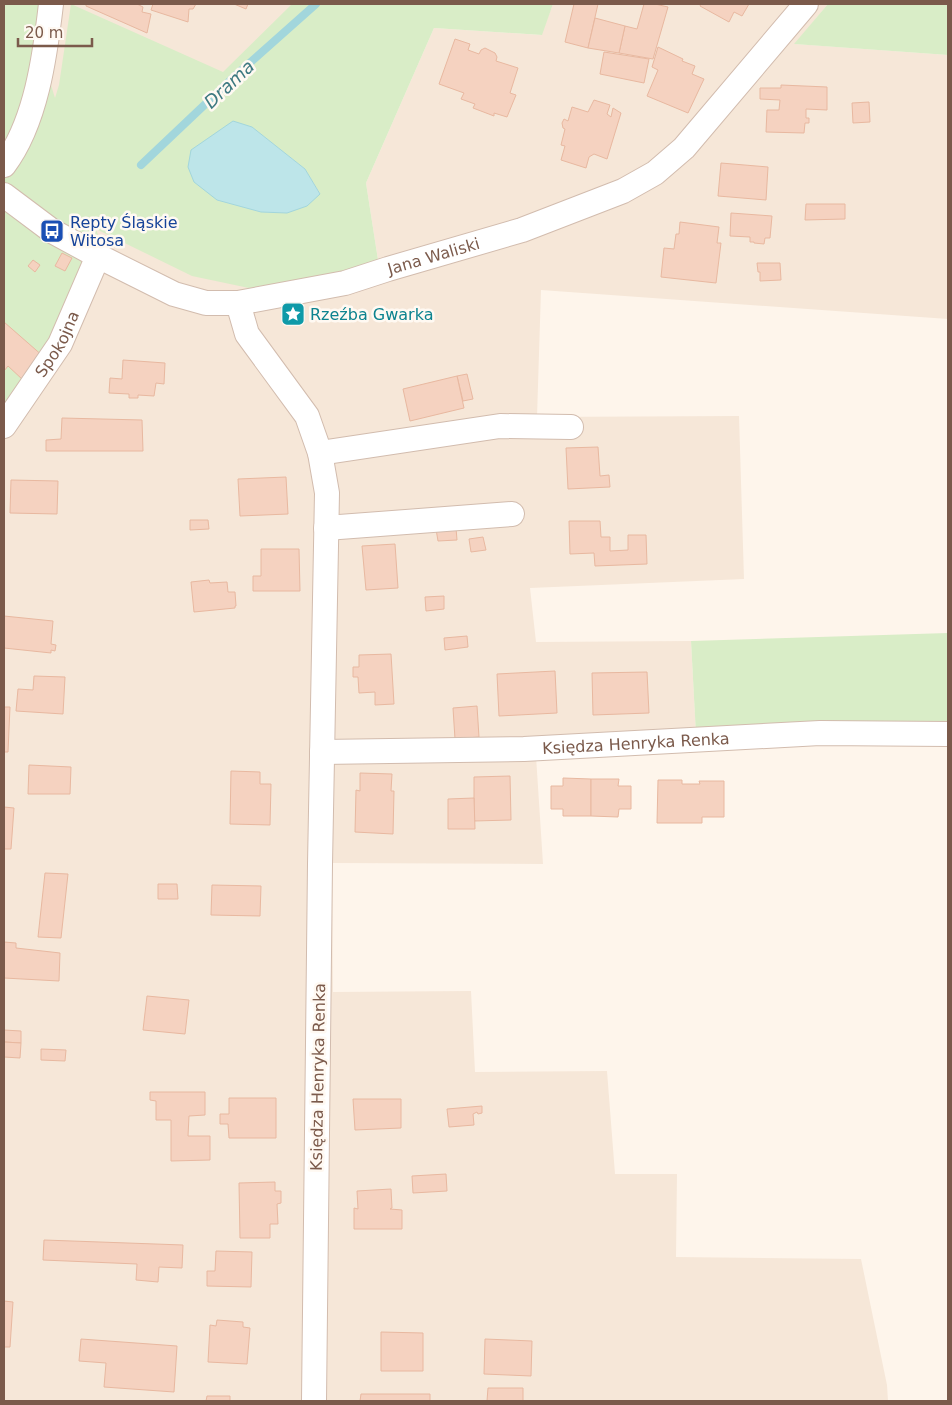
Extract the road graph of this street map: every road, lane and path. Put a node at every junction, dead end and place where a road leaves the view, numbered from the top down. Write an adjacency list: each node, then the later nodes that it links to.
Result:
1 (51, 4): 3 (street)
2 (806, 4): 6 (street, Jana Waliski)
3 (4, 165)
4 (4, 195): 5 (street, Jana Waliski)
5 (98, 256): 6 (street, Jana Waliski); 7 (street, Spokojna)
6 (238, 303): 9 (street, Księdza Henryka Renka)
7 (4, 426)
8 (571, 427): 9 (street)
9 (320, 453): 11 (street, Księdza Henryka Renka)
10 (512, 514): 11 (street)
11 (326, 528): 13 (street, Księdza Henryka Renka)
12 (948, 734): 13 (street, Księdza Henryka Renka)
13 (322, 752): 14 (street, Księdza Henryka Renka)
14 (314, 1401)

